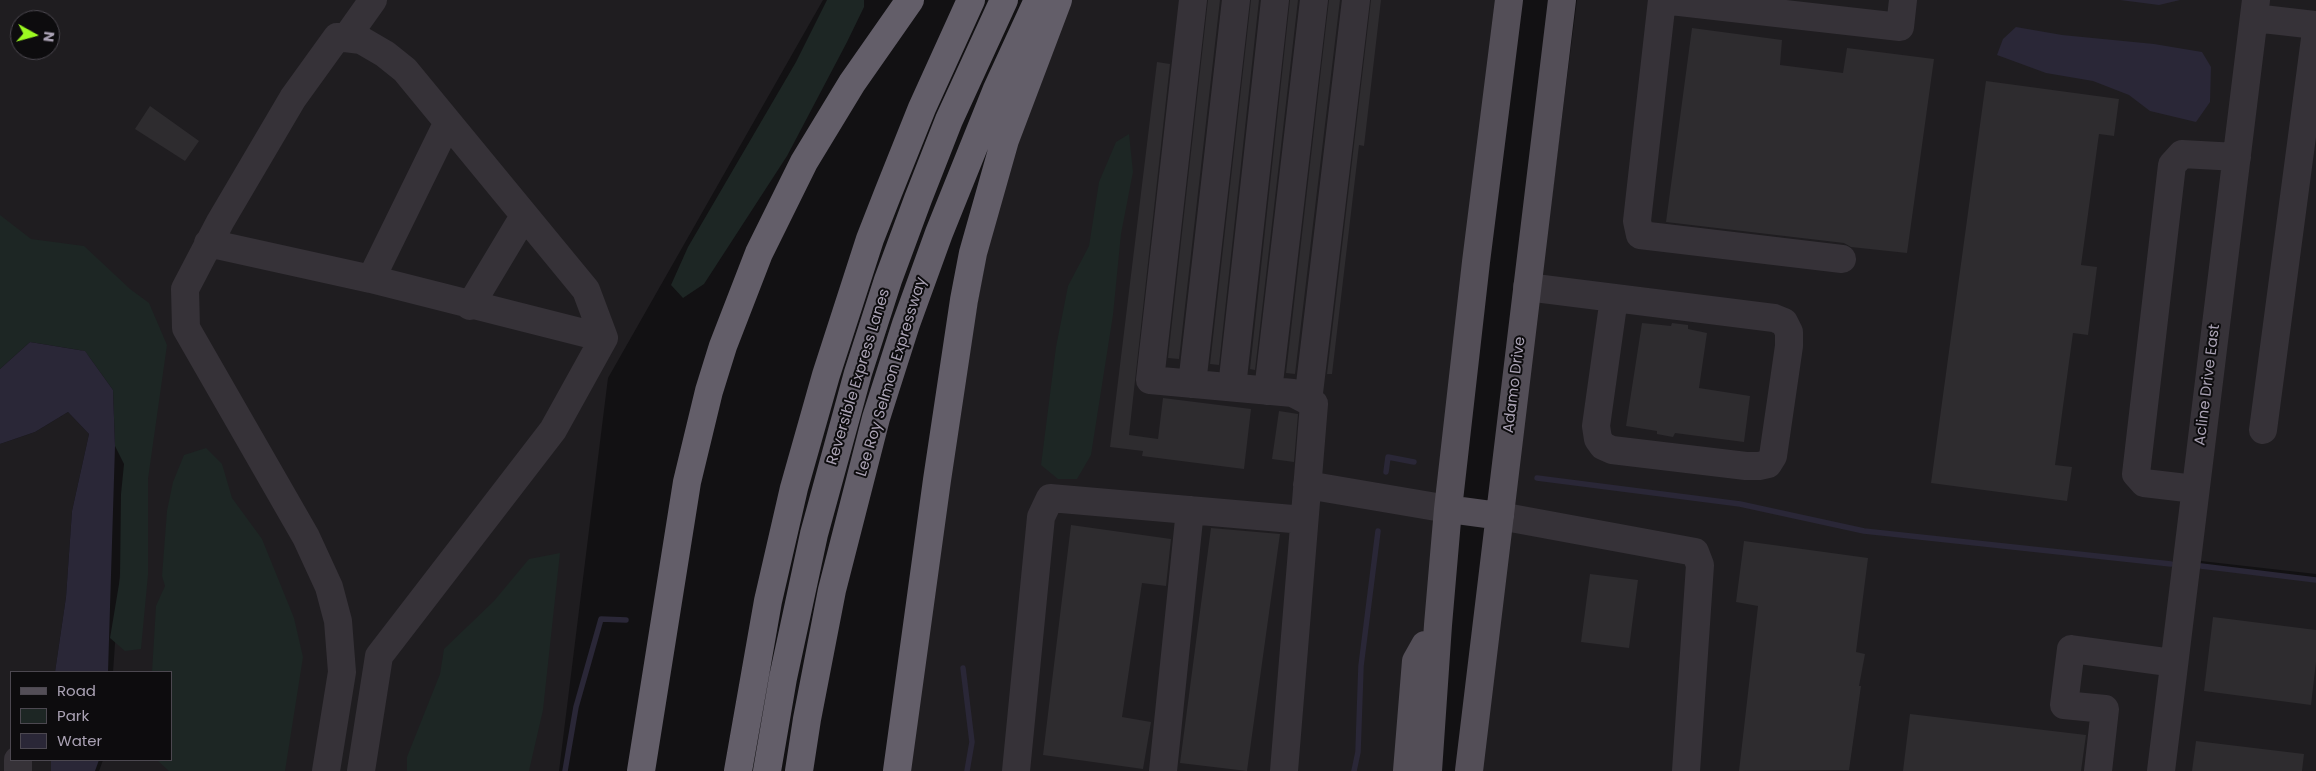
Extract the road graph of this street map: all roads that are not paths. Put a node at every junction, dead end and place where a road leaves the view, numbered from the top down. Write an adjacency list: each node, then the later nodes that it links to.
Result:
1 (373, 0): 19 (street)
2 (910, 0): 50 (highway)
3 (971, 0): 51 (highway)
4 (1004, 0): 52 (highway, Reversible Express Lanes)
5 (1038, 0): 53 (highway, Lee Roy Selmon Expressway)
6 (1058, 0): 54 (highway)
7 (1193, 0): 23 (street)
8 (1236, 0): 24 (street)
9 (1275, 0): 25 (street)
10 (1314, 0): 26 (street)
11 (1356, 0): 28 (street)
12 (1509, 0): 42 (main road)
13 (1562, 0): 31 (main road, Adamo Drive)
14 (1662, 0): 15 (street); 29 (street)
15 (1903, 0)
16 (2255, 9): 17 (street); 21 (street, Acline Drive East)
17 (2316, 25)
18 (2316, 31): 39 (street)
19 (346, 38): 20 (street); 27 (street)
20 (447, 124): 22 (street); 30 (street)
21 (2237, 158): 41 (street, Acline Drive East); 41 (street)
22 (524, 216): 33 (street); 34 (street)
23 (1167, 228): 24 (street); 35 (street)
24 (1209, 233): 25 (street); 35 (street)
25 (1249, 238): 26 (street); 36 (street)
26 (1285, 242): 28 (street); 37 (street)
27 (208, 243): 30 (street); 48 (street)
28 (1327, 247): 38 (street)
29 (1842, 259)
30 (371, 279): 33 (street)
31 (1527, 287): 32 (street); 44 (main road, Adamo Drive)
32 (1614, 298): 32 (street)
33 (470, 306): 34 (street)
34 (604, 338): 49 (street)
35 (1192, 384): 36 (street)
36 (1232, 388): 37 (street)
37 (1268, 390): 38 (street)
38 (1308, 401): 40 (street)
39 (2263, 430)
40 (1307, 484): 42 (street); 45 (street)
41 (2195, 489): 47 (street, Acline Drive East)
42 (1448, 509): 44 (main road); 46 (main road)
43 (1190, 510): 45 (street); 55 (street); 56 (street)
44 (1500, 516): 60 (main road, Adamo Drive); 61 (street)
45 (1304, 520): 57 (street)
46 (1438, 622): 58 (main road); 59 (main road)
47 (2174, 663): 62 (street); 63 (street, Acline Drive East)
48 (326, 771)
49 (361, 771)
50 (641, 771)
51 (738, 771)
52 (767, 771)
53 (799, 771)
54 (897, 771)
55 (1016, 771)
56 (1163, 771)
57 (1284, 771)
58 (1407, 771)
59 (1428, 771)
60 (1469, 771)
61 (1686, 771)
62 (2098, 771)
63 (2160, 771)

